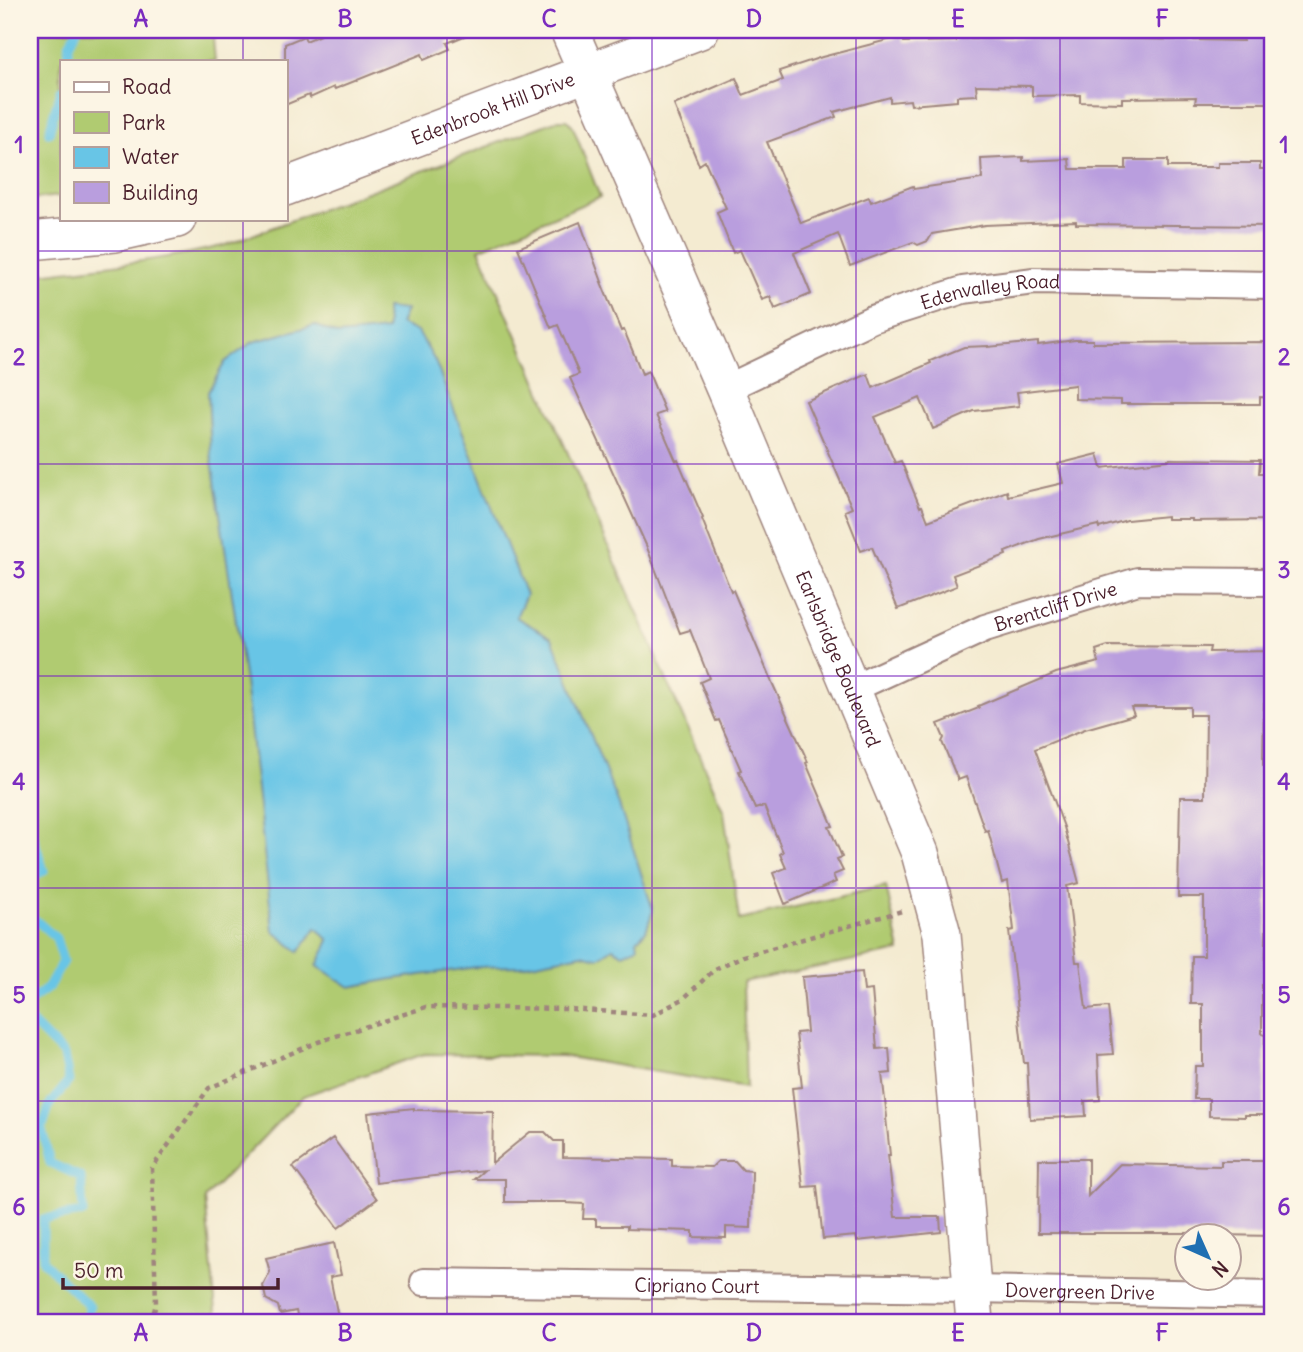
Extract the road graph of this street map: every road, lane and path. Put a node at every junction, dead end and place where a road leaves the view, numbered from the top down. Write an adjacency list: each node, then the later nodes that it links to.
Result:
1 (569, 30): 3 (street, Earlsbridge Boulevard)
2 (699, 30): 3 (street, Edenbrook Hill Drive)
3 (587, 72): 4 (street, Edenbrook Hill Drive); 8 (street, Earlsbridge Boulevard)
4 (287, 186)
5 (173, 220): 6 (street)
6 (30, 241)
7 (1273, 285): 8 (street, Edenvalley Road)
8 (725, 389): 10 (street, Earlsbridge Boulevard)
9 (1273, 582): 10 (street, Brentcliff Drive)
10 (852, 689): 11 (street, Earlsbridge Boulevard)
11 (933, 902): 14 (street, Earlsbridge Boulevard); 15 (path)
12 (424, 1282): 14 (street, Cipriano Court)
13 (1273, 1295): 14 (street, Dovergreen Drive)
14 (973, 1306)
15 (151, 1322)

